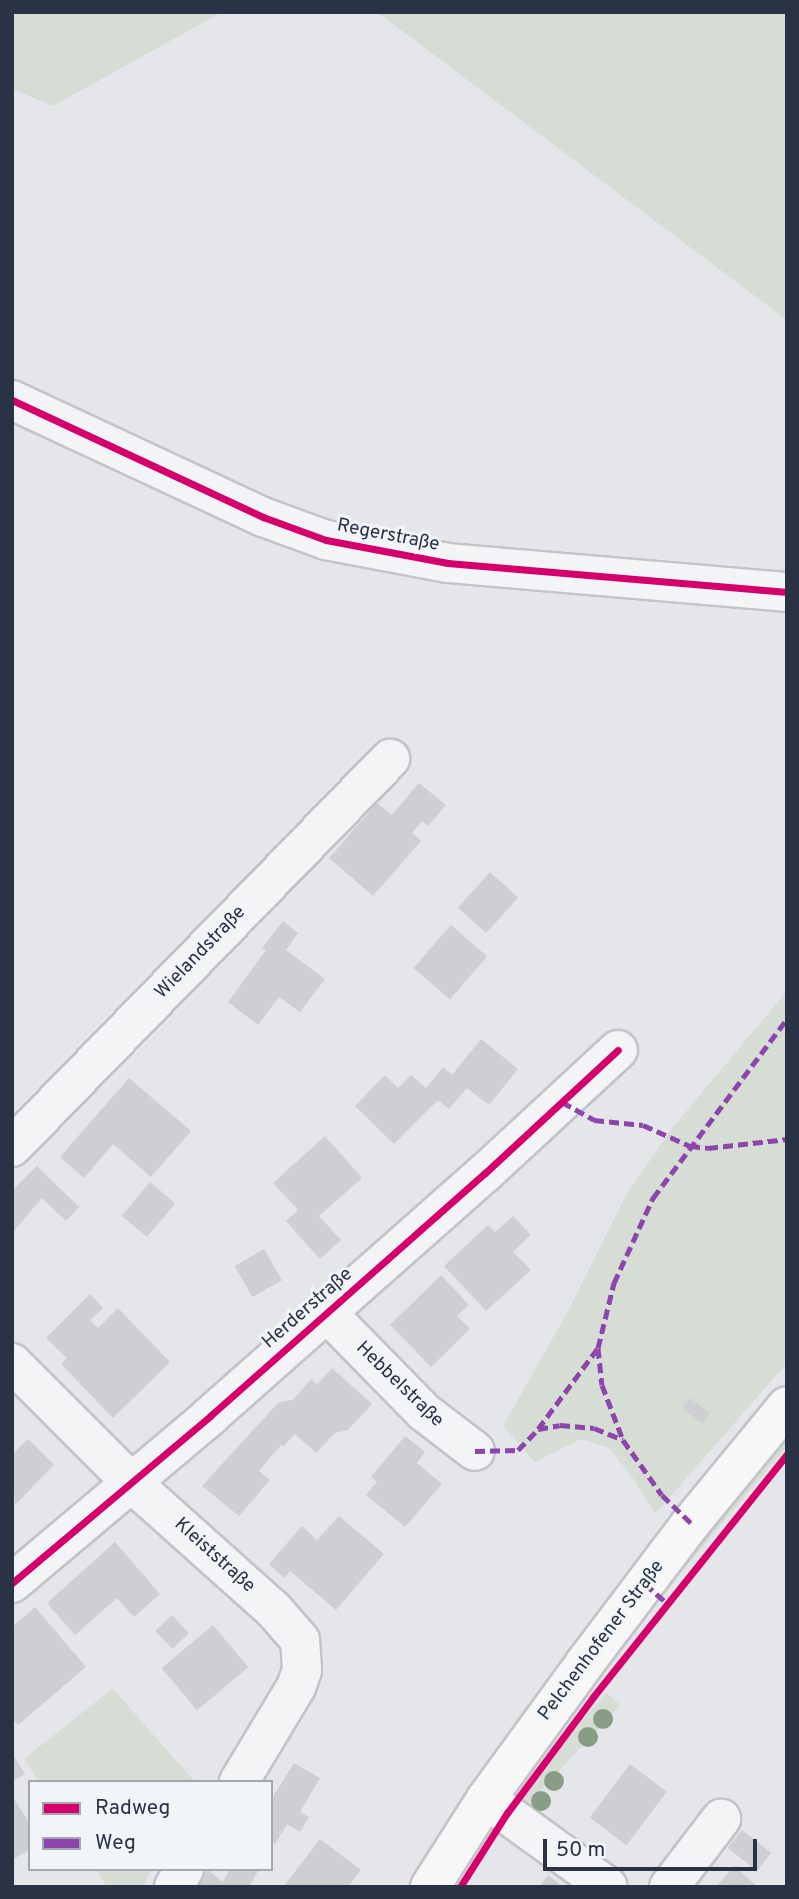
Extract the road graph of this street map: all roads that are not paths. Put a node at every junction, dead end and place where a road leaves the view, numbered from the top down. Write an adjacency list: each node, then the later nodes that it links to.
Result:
1 (12, 400): 2 (street, Regerstraße)
2 (787, 592)
3 (390, 759): 5 (street, Wielandstraße)
4 (618, 1050): 6 (street, Herderstraße)
5 (12, 1147)
6 (327, 1313): 9 (street, Hebbelstraße); 10 (street, Herderstraße)
7 (12, 1363): 10 (street, Kleiststraße)
8 (787, 1406): 13 (main road, Pelchenhofener Straße)
9 (475, 1451)
10 (133, 1484): 11 (street, Herderstraße); 12 (street, Kleiststraße)
11 (12, 1583)
12 (240, 1780)
13 (486, 1799): 17 (main road, Pelchenhofener Straße); 18 (street)
14 (721, 1819): 19 (street)
15 (183, 1871): 16 (street)
16 (174, 1887)
17 (430, 1887)
18 (608, 1887)
19 (669, 1887)

